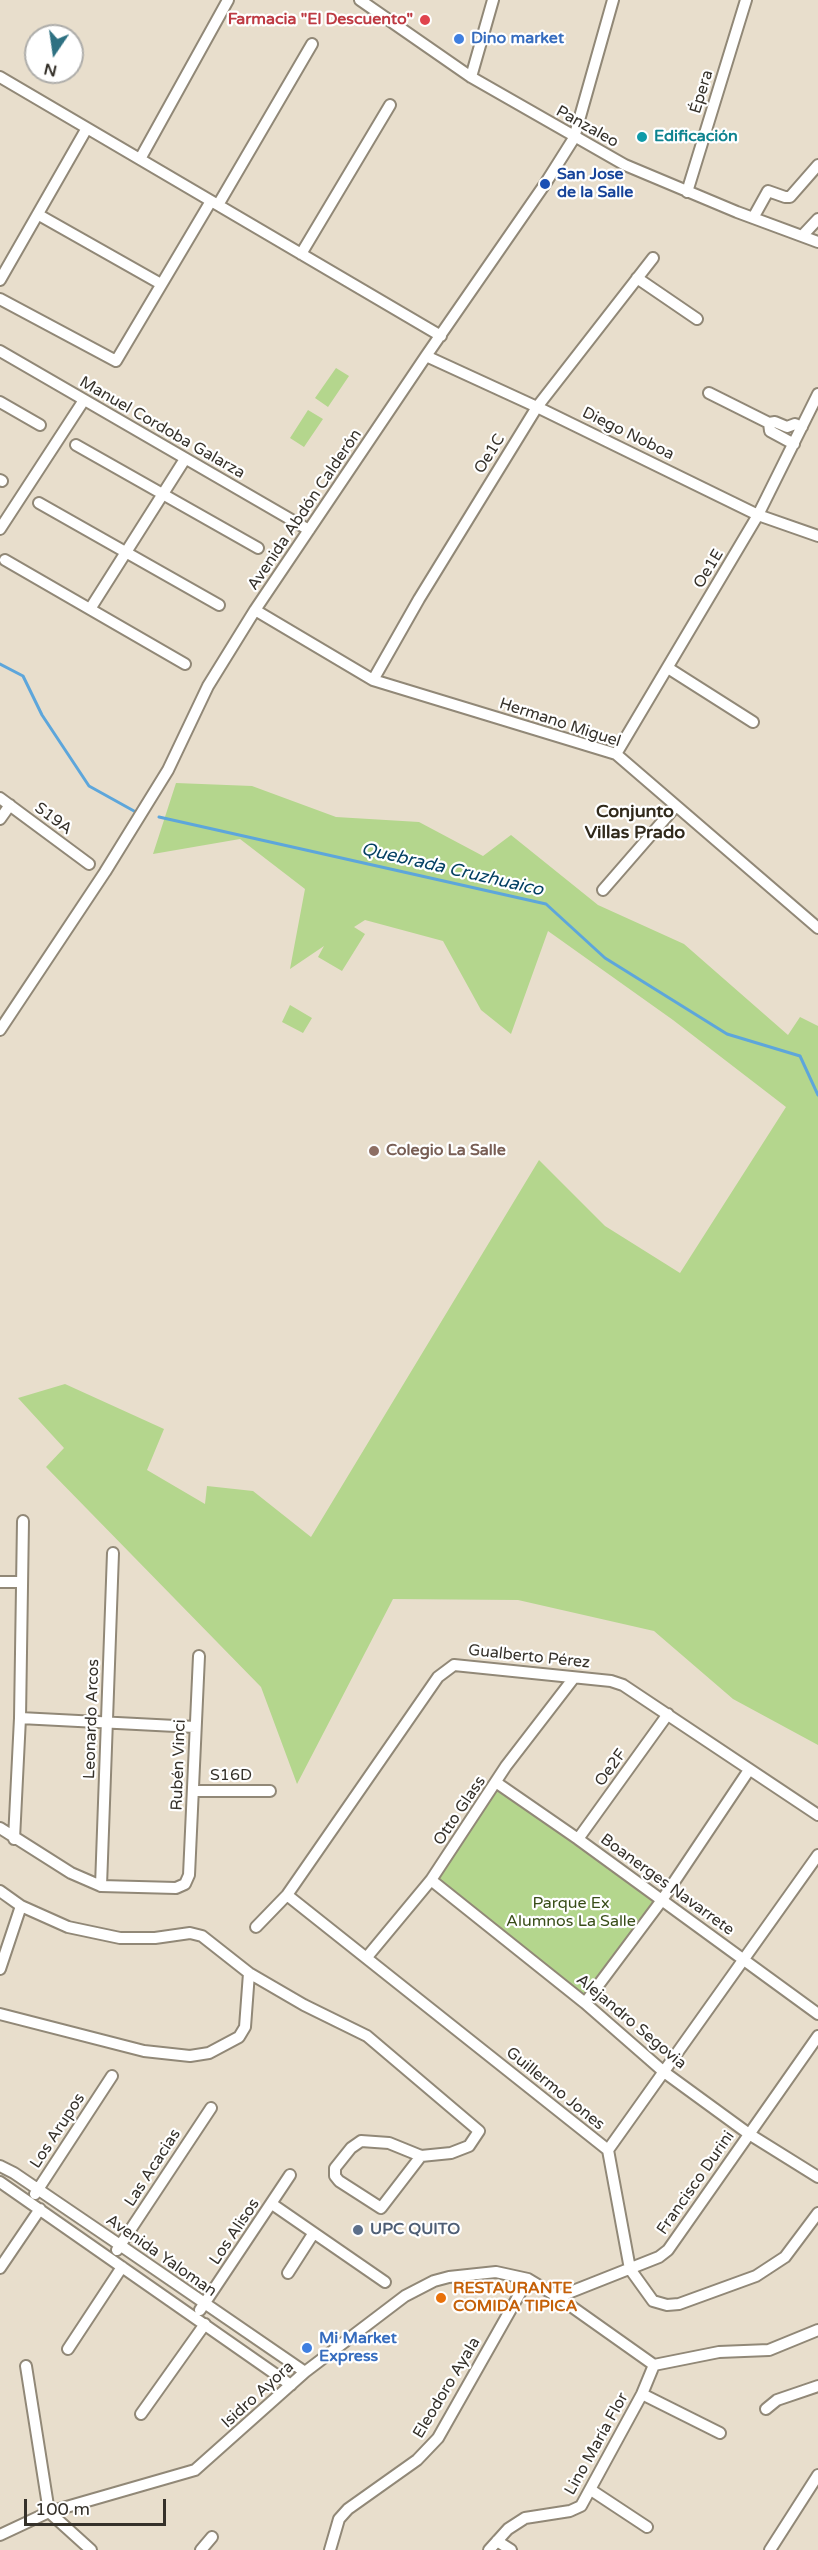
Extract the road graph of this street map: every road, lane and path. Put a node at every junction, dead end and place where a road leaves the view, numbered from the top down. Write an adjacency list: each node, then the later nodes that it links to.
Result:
1 (228, 0): 12 (street)
2 (360, 0): 7 (street, Panzaleo)
3 (493, 0): 7 (street)
4 (613, 0): 11 (street, Avenida Abdón Calderón)
5 (746, 0): 14 (street, Épera)
6 (312, 44): 15 (street)
7 (471, 76): 11 (street, Panzaleo)
8 (0, 77): 10 (street)
9 (390, 105): 21 (street)
10 (87, 128): 12 (street); 16 (street)
11 (574, 138): 14 (street, Panzaleo); 28 (street, Avenida Abdón Calderón)
12 (140, 159): 15 (street)
13 (818, 165): 17 (street)
14 (687, 192): 17 (street, Panzaleo)
15 (214, 203): 21 (street); 25 (street)
16 (39, 215): 24 (street); 25 (street)
17 (753, 218): 19 (street, Panzaleo)
18 (818, 219): 19 (street)
19 (802, 236): 20 (street, Panzaleo)
20 (818, 242)
21 (301, 254): 28 (street)
22 (653, 258): 23 (street, Oe1C)
23 (638, 278): 27 (street); 35 (street, Oe1C)
24 (0, 280)
25 (162, 284): 26 (street)
26 (0, 299)
27 (697, 319)
28 (441, 336): 30 (street, Avenida Abdón Calderón)
29 (0, 351): 33 (street, Manuel Cordoba Galarza)
30 (426, 356): 35 (street, Diego Noboa); 46 (street, Avenida Abdón Calderón)
31 (709, 393): 36 (street)
32 (818, 394): 38 (street, Oe1E)
33 (84, 400): 41 (street, Manuel Cordoba Galarza); 45 (street)
34 (0, 402): 37 (street)
35 (537, 406): 44 (street, Diego Noboa); 56 (street, Oe1C)
36 (769, 423): 38 (street); 40 (street)
37 (40, 425)
38 (802, 427): 40 (street, Oe1E)
39 (76, 444): 42 (street)
40 (794, 444): 44 (street, Oe1E)
41 (185, 459): 42 (street); 46 (street, Manuel Cordoba Galarza)
42 (163, 494): 48 (street); 49 (street)
43 (39, 503): 49 (street)
44 (758, 515): 47 (street, Diego Noboa); 55 (street, Oe1E)
45 (0, 529)
46 (309, 530): 53 (street, Avenida Abdón Calderón)
47 (818, 536)
48 (258, 548)
49 (126, 553): 51 (street); 52 (street)
50 (5, 560): 52 (street)
51 (219, 605)
52 (90, 609): 54 (street)
53 (255, 610): 56 (street, Hermano Miguel); 66 (street, Avenida Abdón Calderón)
54 (185, 664)
55 (668, 668): 57 (street); 58 (street, Oe1E)
56 (373, 680): 58 (street, Hermano Miguel)
57 (753, 722)
58 (616, 754): 61 (street, Hermano Miguel)
59 (0, 798): 60 (street, S19A)
60 (10, 805): 62 (street); 63 (street, S19A)
61 (676, 806): 64 (street); 65 (street, Hermano Miguel)
62 (0, 819)
63 (89, 864)
64 (603, 890)
65 (818, 928)
66 (0, 1029)
67 (23, 1521): 70 (street)
68 (114, 1553): 75 (street, Leonardo Arcos)
69 (0, 1582): 70 (street)
70 (21, 1582): 74 (street)
71 (199, 1656): 76 (street, Rubén Vinci)
72 (573, 1679): 73 (street, Gualberto Pérez); 78 (street, Otto Glass); 89 (street, Gualberto Pérez)
73 (668, 1714): 77 (street, Gualberto Pérez); 84 (street, Oe2F)
74 (20, 1718): 75 (street); 83 (street)
75 (106, 1722): 76 (street); 87 (street, Leonardo Arcos)
76 (195, 1727): 79 (street, Rubén Vinci)
77 (749, 1770): 81 (street, Gualberto Pérez); 90 (street)
78 (497, 1783): 84 (street, Boanerges Navarrete); 86 (street, Otto Glass)
79 (193, 1791): 80 (street, S16D); 87 (street, Rubén Vinci)
80 (270, 1791)
81 (818, 1815)
82 (0, 1828): 83 (street)
83 (14, 1839): 87 (street)
84 (578, 1839): 90 (street, Boanerges Navarrete)
85 (818, 1855): 94 (street)
86 (431, 1880): 93 (street, Otto Glass); 97 (street, Alejandro Segovia)
87 (101, 1886)
88 (0, 1891): 91 (street)
89 (287, 1895): 92 (street, Gualberto Pérez); 93 (street, Guillermo Jones)
90 (662, 1900): 94 (street, Boanerges Navarrete); 97 (street)
91 (21, 1906): 95 (street); 96 (street)
92 (256, 1927)
93 (367, 1957): 105 (street, Guillermo Jones)
94 (744, 1960): 99 (street, Boanerges Navarrete); 101 (street)
95 (0, 1969)
96 (249, 1973): 98 (street); 106 (street)
97 (585, 2003): 101 (street, Alejandro Segovia)
98 (0, 2014)
99 (818, 2014)
100 (818, 2036): 104 (street, Francisco Durini)
101 (664, 2072): 104 (street, Alejandro Segovia); 105 (street)
102 (112, 2076): 111 (street, Los Arupos)
103 (211, 2108): 117 (street, Las Acacias)
104 (749, 2134): 109 (street, Alejandro Segovia); 121 (street, Francisco Durini)
105 (608, 2150): 121 (street, Guillermo Jones)
106 (421, 2156): 106 (street)
107 (0, 2166): 111 (street, Avenida Yaloman)
108 (290, 2175): 113 (street, Los Alisos)
109 (818, 2177)
110 (0, 2182): 112 (street, Avenida Yaloman)
111 (38, 2190): 112 (street, Los Arupos); 117 (street, Avenida Yaloman)
112 (29, 2202): 114 (street, Avenida Yaloman)
113 (272, 2204): 116 (street); 126 (street, Los Alisos)
114 (40, 2209): 118 (street, Avenida Yaloman); 120 (street)
115 (818, 2213): 121 (street, Guillermo Jones)
116 (313, 2234): 122 (street); 124 (street)
117 (120, 2245): 118 (street, Las Acacias); 126 (street, Avenida Yaloman)
118 (111, 2258): 119 (street, Avenida Yaloman)
119 (122, 2267): 127 (street, Avenida Yaloman); 130 (street)
120 (0, 2268)
121 (630, 2269): 125 (street, Francisco Durini)
122 (288, 2273)
123 (528, 2279): 125 (street, Isidro Ayora); 133 (street, Isidro Ayora); 149 (street, Eleodoro Ayala)
124 (385, 2282)
125 (558, 2297): 132 (street, Isidro Ayora)
126 (204, 2305): 127 (street, Los Alisos); 133 (street, Avenida Yaloman)
127 (195, 2317): 128 (street, Avenida Yaloman)
128 (205, 2324): 134 (street, Avenida Yaloman); 138 (street)
129 (818, 2330): 132 (street)
130 (68, 2349)
131 (26, 2366): 142 (street)
132 (654, 2366): 136 (street, Lino María Flor)
133 (305, 2372): 134 (street, Isidro Ayora)
134 (291, 2385): 142 (street, Isidro Ayora)
135 (818, 2386): 137 (street)
136 (642, 2394): 139 (street); 141 (street, Lino María Flor)
137 (766, 2409)
138 (141, 2414)
139 (720, 2433)
140 (818, 2475): 152 (street)
141 (591, 2490): 143 (street); 146 (street, Lino María Flor)
142 (49, 2512): 144 (street, Isidro Ayora); 147 (street)
143 (647, 2527)
144 (0, 2535)
145 (212, 2537): 148 (street)
146 (497, 2541): 150 (street, Lino María Flor); 151 (street)
147 (91, 2550)
148 (201, 2550)
149 (330, 2550)
150 (489, 2550)
151 (511, 2550)
152 (770, 2550)

